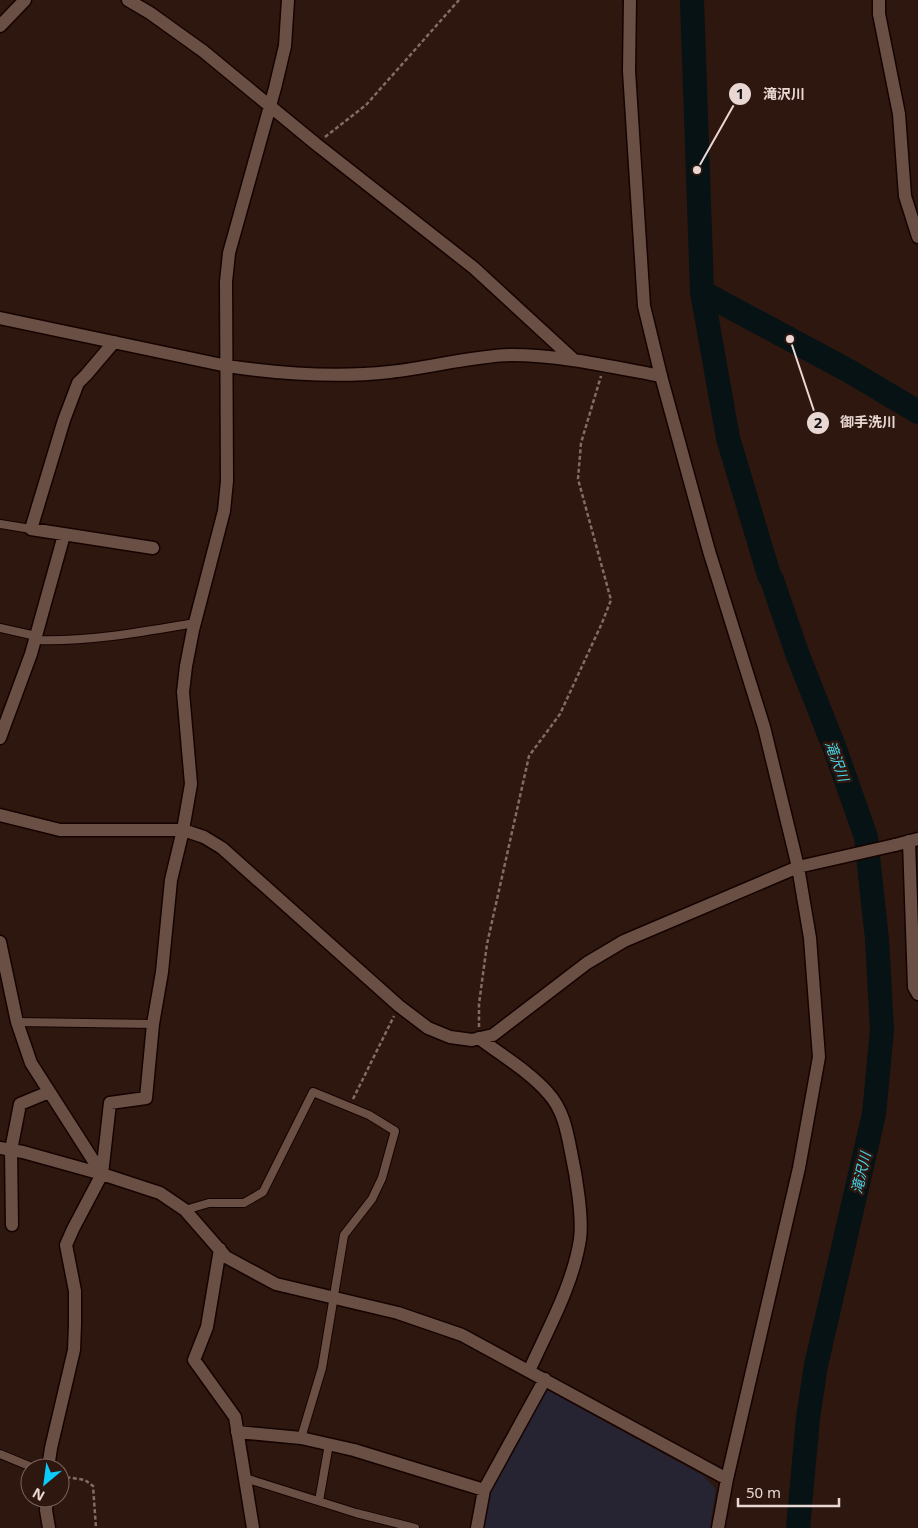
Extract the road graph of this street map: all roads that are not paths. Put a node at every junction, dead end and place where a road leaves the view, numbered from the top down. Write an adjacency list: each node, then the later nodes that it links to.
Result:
1 (25, 0): 6 (street)
2 (128, 0): 7 (street)
3 (288, 0): 7 (street)
4 (630, 0): 13 (street)
5 (879, 0): 8 (street)
6 (0, 26)
7 (270, 106): 11 (street); 12 (street)
8 (918, 237)
9 (0, 318): 10 (street)
10 (114, 342): 12 (street); 15 (street)
11 (574, 360): 12 (street); 13 (street)
12 (227, 366): 18 (street)
13 (661, 376): 25 (street)
14 (1, 527): 15 (lane)
15 (31, 528): 16 (street)
16 (64, 535): 17 (street); 20 (street)
17 (154, 548)
18 (195, 623): 20 (lane); 23 (street)
19 (0, 628): 20 (lane)
20 (35, 638): 21 (street)
21 (0, 738)
22 (0, 815): 23 (street)
23 (183, 830): 29 (street); 30 (street)
24 (913, 840): 25 (street); 27 (street)
25 (798, 867): 30 (street); 47 (street)
26 (0, 942): 28 (street)
27 (918, 994)
28 (17, 1022): 29 (lane); 31 (street)
29 (153, 1024): 33 (street)
30 (479, 1038): 38 (street)
31 (49, 1092): 32 (street); 33 (street)
32 (5, 1149): 33 (street); 35 (street)
33 (102, 1174): 34 (street); 44 (street)
34 (185, 1210): 36 (street); 37 (lane)
35 (12, 1225)
36 (220, 1249): 37 (street); 40 (street)
37 (333, 1297): 38 (street); 41 (lane)
38 (529, 1371): 39 (street)
39 (545, 1379): 47 (street); 48 (street)
40 (237, 1432): 41 (street); 46 (street)
41 (301, 1438): 42 (street)
42 (329, 1444): 48 (street); 49 (lane)
43 (0, 1454): 45 (lane)
44 (50, 1458)
45 (20, 1462)
46 (245, 1478): 49 (lane); 52 (street)
47 (727, 1480): 55 (street)
48 (484, 1490): 54 (street)
49 (319, 1501): 53 (lane)
50 (48, 1508): 51 (street)
51 (49, 1528)
52 (253, 1528)
53 (415, 1528)
54 (477, 1528)
55 (718, 1528)

